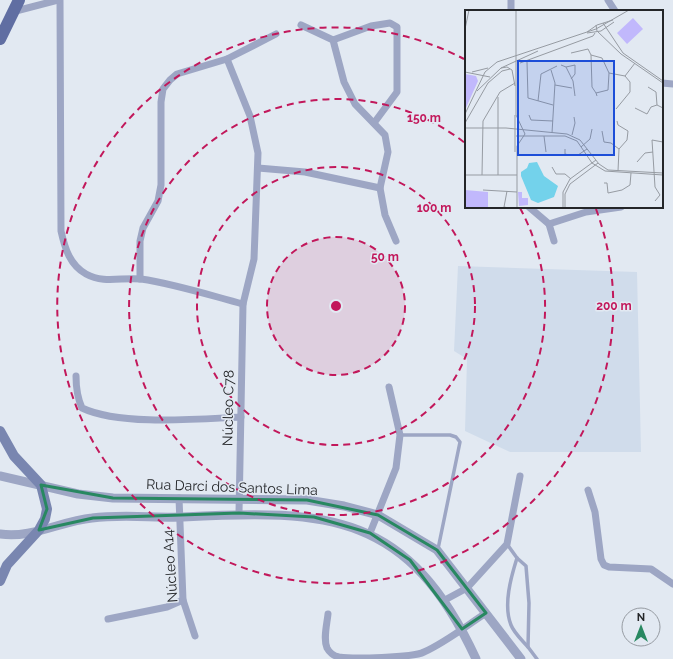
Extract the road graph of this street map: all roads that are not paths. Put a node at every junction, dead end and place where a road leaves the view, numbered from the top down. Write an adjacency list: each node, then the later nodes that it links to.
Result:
1 (19, 0): 5 (main road)
2 (59, 0): 5 (street); 21 (street)
3 (608, 0): 4 (street)
4 (614, 10)
5 (12, 12): 8 (main road)
6 (301, 25): 9 (street)
7 (276, 34): 10 (street)
8 (0, 39)
9 (333, 40): 13 (street); 13 (street)
10 (227, 59): 14 (street, Núcleo C78); 21 (street)
11 (663, 83): 12 (street)
12 (673, 84)
13 (374, 123): 15 (street)
14 (258, 168): 15 (street); 22 (street, Núcleo C78)
15 (380, 188): 19 (street)
16 (530, 208): 18 (street)
17 (613, 208): 18 (street)
18 (549, 224): 20 (street)
19 (396, 241)
20 (554, 241)
21 (140, 279): 22 (street)
22 (243, 304): 25 (street, Núcleo C78)
23 (76, 376): 25 (street)
24 (389, 387): 27 (street)
25 (242, 417): 33 (street, Núcleo C78)
26 (0, 431): 30 (main road)
27 (400, 435): 35 (street); 41 (lane)
28 (0, 476): 30 (street, Rua Darci dos Santos Lima)
29 (520, 476): 40 (street)
30 (41, 485): 32 (street, Rua Darci dos Santos Lima); 37 (main road)
31 (588, 490): 44 (street)
32 (179, 498): 33 (street, Rua Darci dos Santos Lima); 36 (street, Núcleo A14)
33 (238, 499): 34 (street, Núcleo C78); 35 (street, Rua Darci dos Santos Lima)
34 (239, 513): 36 (street, Rua Darci dos Santos Lima); 38 (street, Rua Darci dos Santos Lima)
35 (378, 515): 38 (street); 41 (street, Rua Darci dos Santos Lima)
36 (180, 517): 37 (street, Rua Darci dos Santos Lima); 46 (street, Núcleo A14)
37 (39, 530): 39 (street, Rua Darci dos Santos Lima); 43 (main road)
38 (370, 533): 47 (street, Rua Darci dos Santos Lima)
39 (0, 534)
40 (507, 544): 42 (lane); 45 (street)
41 (437, 550): 45 (street, Rua Darci dos Santos Lima)
42 (517, 558): 53 (lane); 53 (lane)
43 (0, 581)
44 (673, 584)
45 (468, 588): 47 (street); 48 (street, Rua Darci dos Santos Lima)
46 (184, 600): 50 (street); 52 (street, Núcleo A14)
47 (443, 601): 51 (street, Rua Darci dos Santos Lima)
48 (486, 613): 51 (street); 55 (street, Rua Darci dos Santos Lima)
49 (328, 614): 51 (street)
50 (108, 620)
51 (462, 629): 54 (street, Rua Darci dos Santos Lima)
52 (195, 636)
53 (528, 647): 56 (lane)
54 (476, 659)
55 (521, 659)
56 (537, 659)

